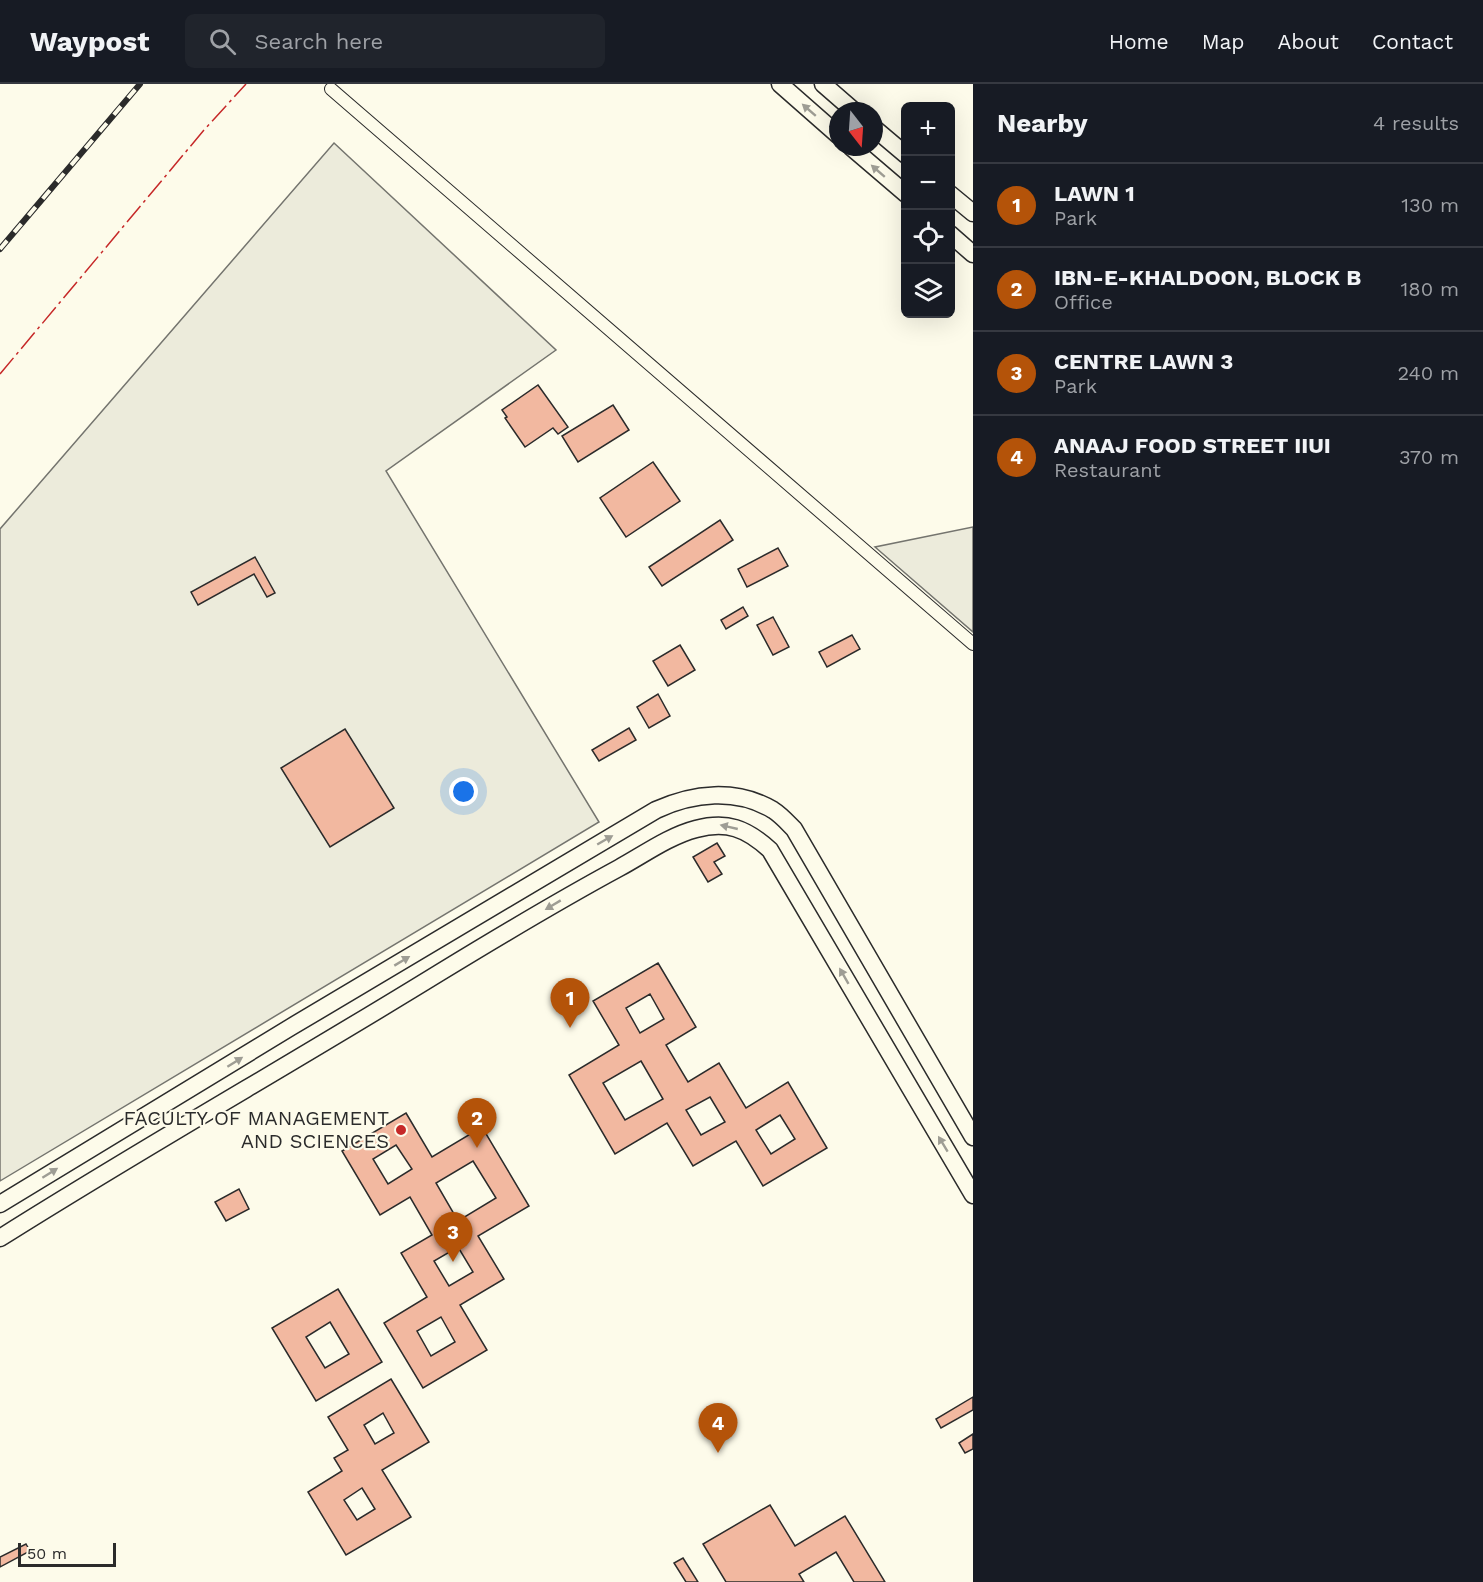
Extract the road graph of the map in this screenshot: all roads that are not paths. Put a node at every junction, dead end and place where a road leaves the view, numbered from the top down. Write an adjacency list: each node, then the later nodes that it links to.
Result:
1 (780, 84): 5 (street, one-way to 1)
2 (823, 84): 4 (street)
3 (331, 89): 14 (street)
4 (844, 102)
5 (829, 127)
6 (883, 136): 7 (street)
7 (901, 151)
8 (862, 156): 9 (street, one-way to 8)
9 (901, 190)
10 (955, 197): 11 (street)
11 (973, 213)
12 (955, 238): 13 (street)
13 (973, 254)
14 (973, 644)
15 (560, 867): 16 (street); 17 (street, one-way to 15); 19 (street, one-way to 19)
16 (574, 892): 18 (street, one-way to 18); 20 (street, one-way to 16)
17 (213, 1076): 18 (street); 21 (street, one-way to 17)
18 (228, 1100): 22 (street)
19 (973, 1137)
20 (973, 1195)
21 (0, 1204)
22 (0, 1238)

